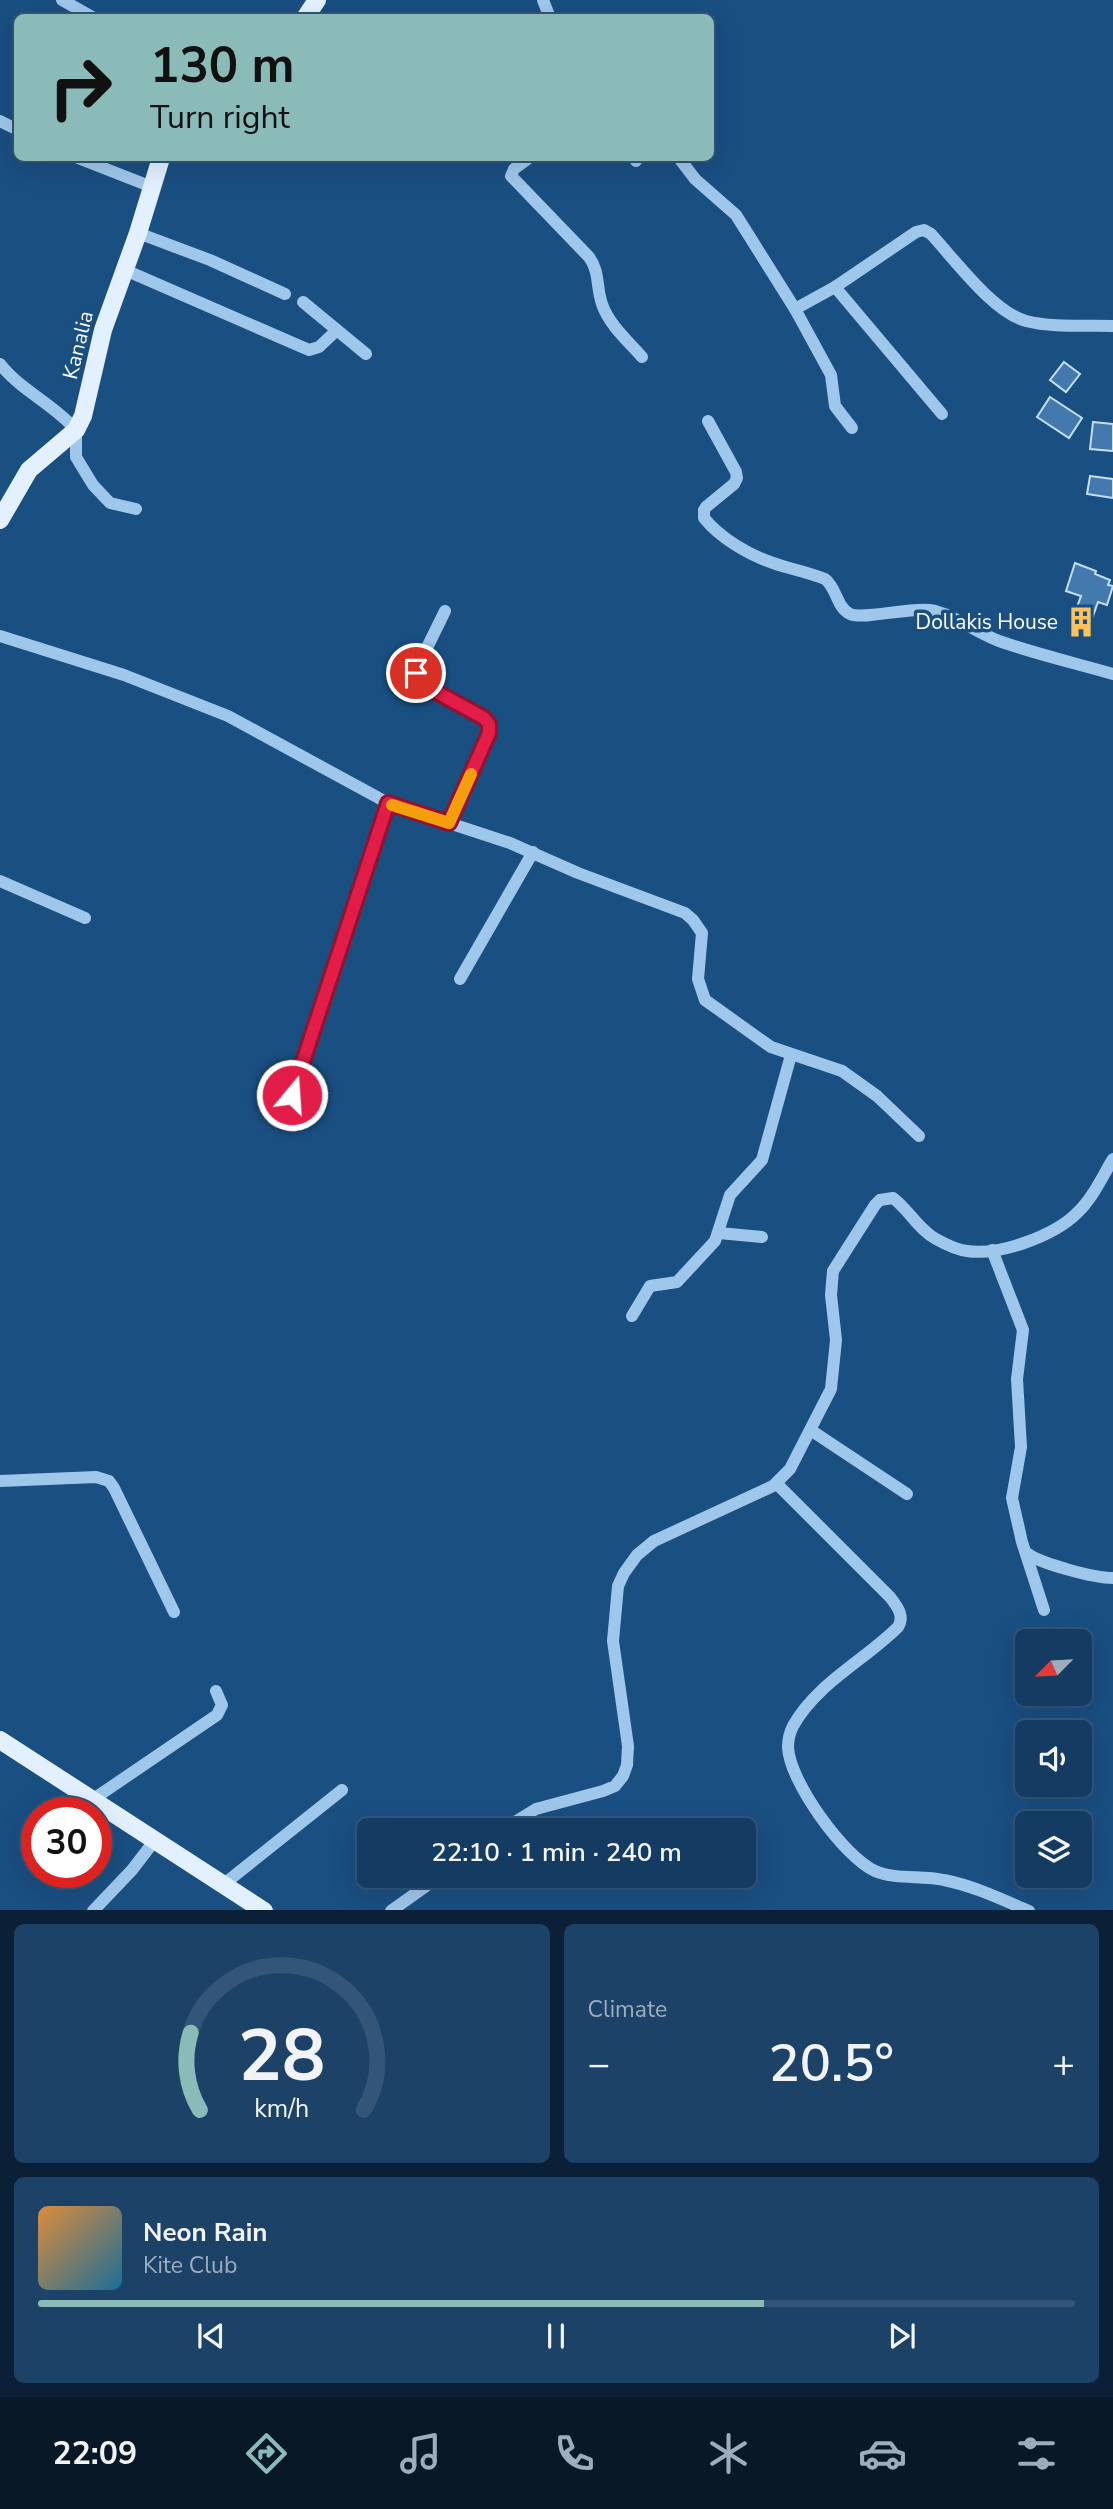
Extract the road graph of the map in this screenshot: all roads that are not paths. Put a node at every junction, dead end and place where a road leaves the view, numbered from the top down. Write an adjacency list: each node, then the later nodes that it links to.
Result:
1 (62, 0): 2 (street)
2 (87, 14)
3 (86, 161): 7 (street)
4 (160, 161): 7 (main road, Kanalia)
5 (525, 161): 17 (street)
6 (681, 161): 13 (street)
7 (152, 187): 8 (main road, Kanalia)
8 (138, 233): 9 (main road, Kanalia); 11 (street)
9 (125, 270): 15 (street); 22 (main road, Kanalia)
10 (835, 287): 13 (street); 14 (street); 19 (street)
11 (285, 294)
12 (303, 302): 15 (street)
13 (795, 309): 21 (street)
14 (1113, 326)
15 (337, 330): 16 (street)
16 (366, 354)
17 (642, 357)
18 (0, 364): 22 (street)
19 (942, 414)
20 (708, 421): 27 (street)
21 (852, 428)
22 (76, 430): 23 (street); 24 (main road, Kanalia)
23 (136, 509)
24 (0, 520)
25 (445, 611): 29 (street)
26 (0, 636): 28 (street)
27 (1113, 674)
28 (388, 803): 29 (street); 35 (street)
29 (449, 823): 30 (street)
30 (533, 852): 33 (street); 34 (street)
31 (0, 881): 32 (street)
32 (85, 918)
33 (460, 979)
34 (791, 1055): 36 (street); 38 (street)
35 (283, 1121)
36 (919, 1136)
37 (1113, 1159): 40 (street)
38 (719, 1233): 39 (street); 41 (street)
39 (762, 1237)
40 (992, 1250): 42 (street); 46 (street)
41 (632, 1315)
42 (812, 1431): 44 (street); 45 (street)
43 (0, 1481): 49 (street)
44 (777, 1484): 56 (street); 63 (street)
45 (907, 1494)
46 (1028, 1553): 47 (street); 48 (street)
47 (1113, 1578)
48 (1044, 1610)
49 (174, 1612)
50 (216, 1690): 54 (street)
51 (0, 1740): 53 (main road)
52 (342, 1790): 58 (street)
53 (87, 1797)
54 (96, 1797)
55 (112, 1813): 57 (main road)
56 (521, 1818)
57 (155, 1840): 58 (main road); 60 (street)
58 (224, 1884): 61 (main road)
59 (423, 1888): 62 (street)
60 (93, 1910)
61 (264, 1910)
62 (391, 1910)
63 (1029, 1910)

